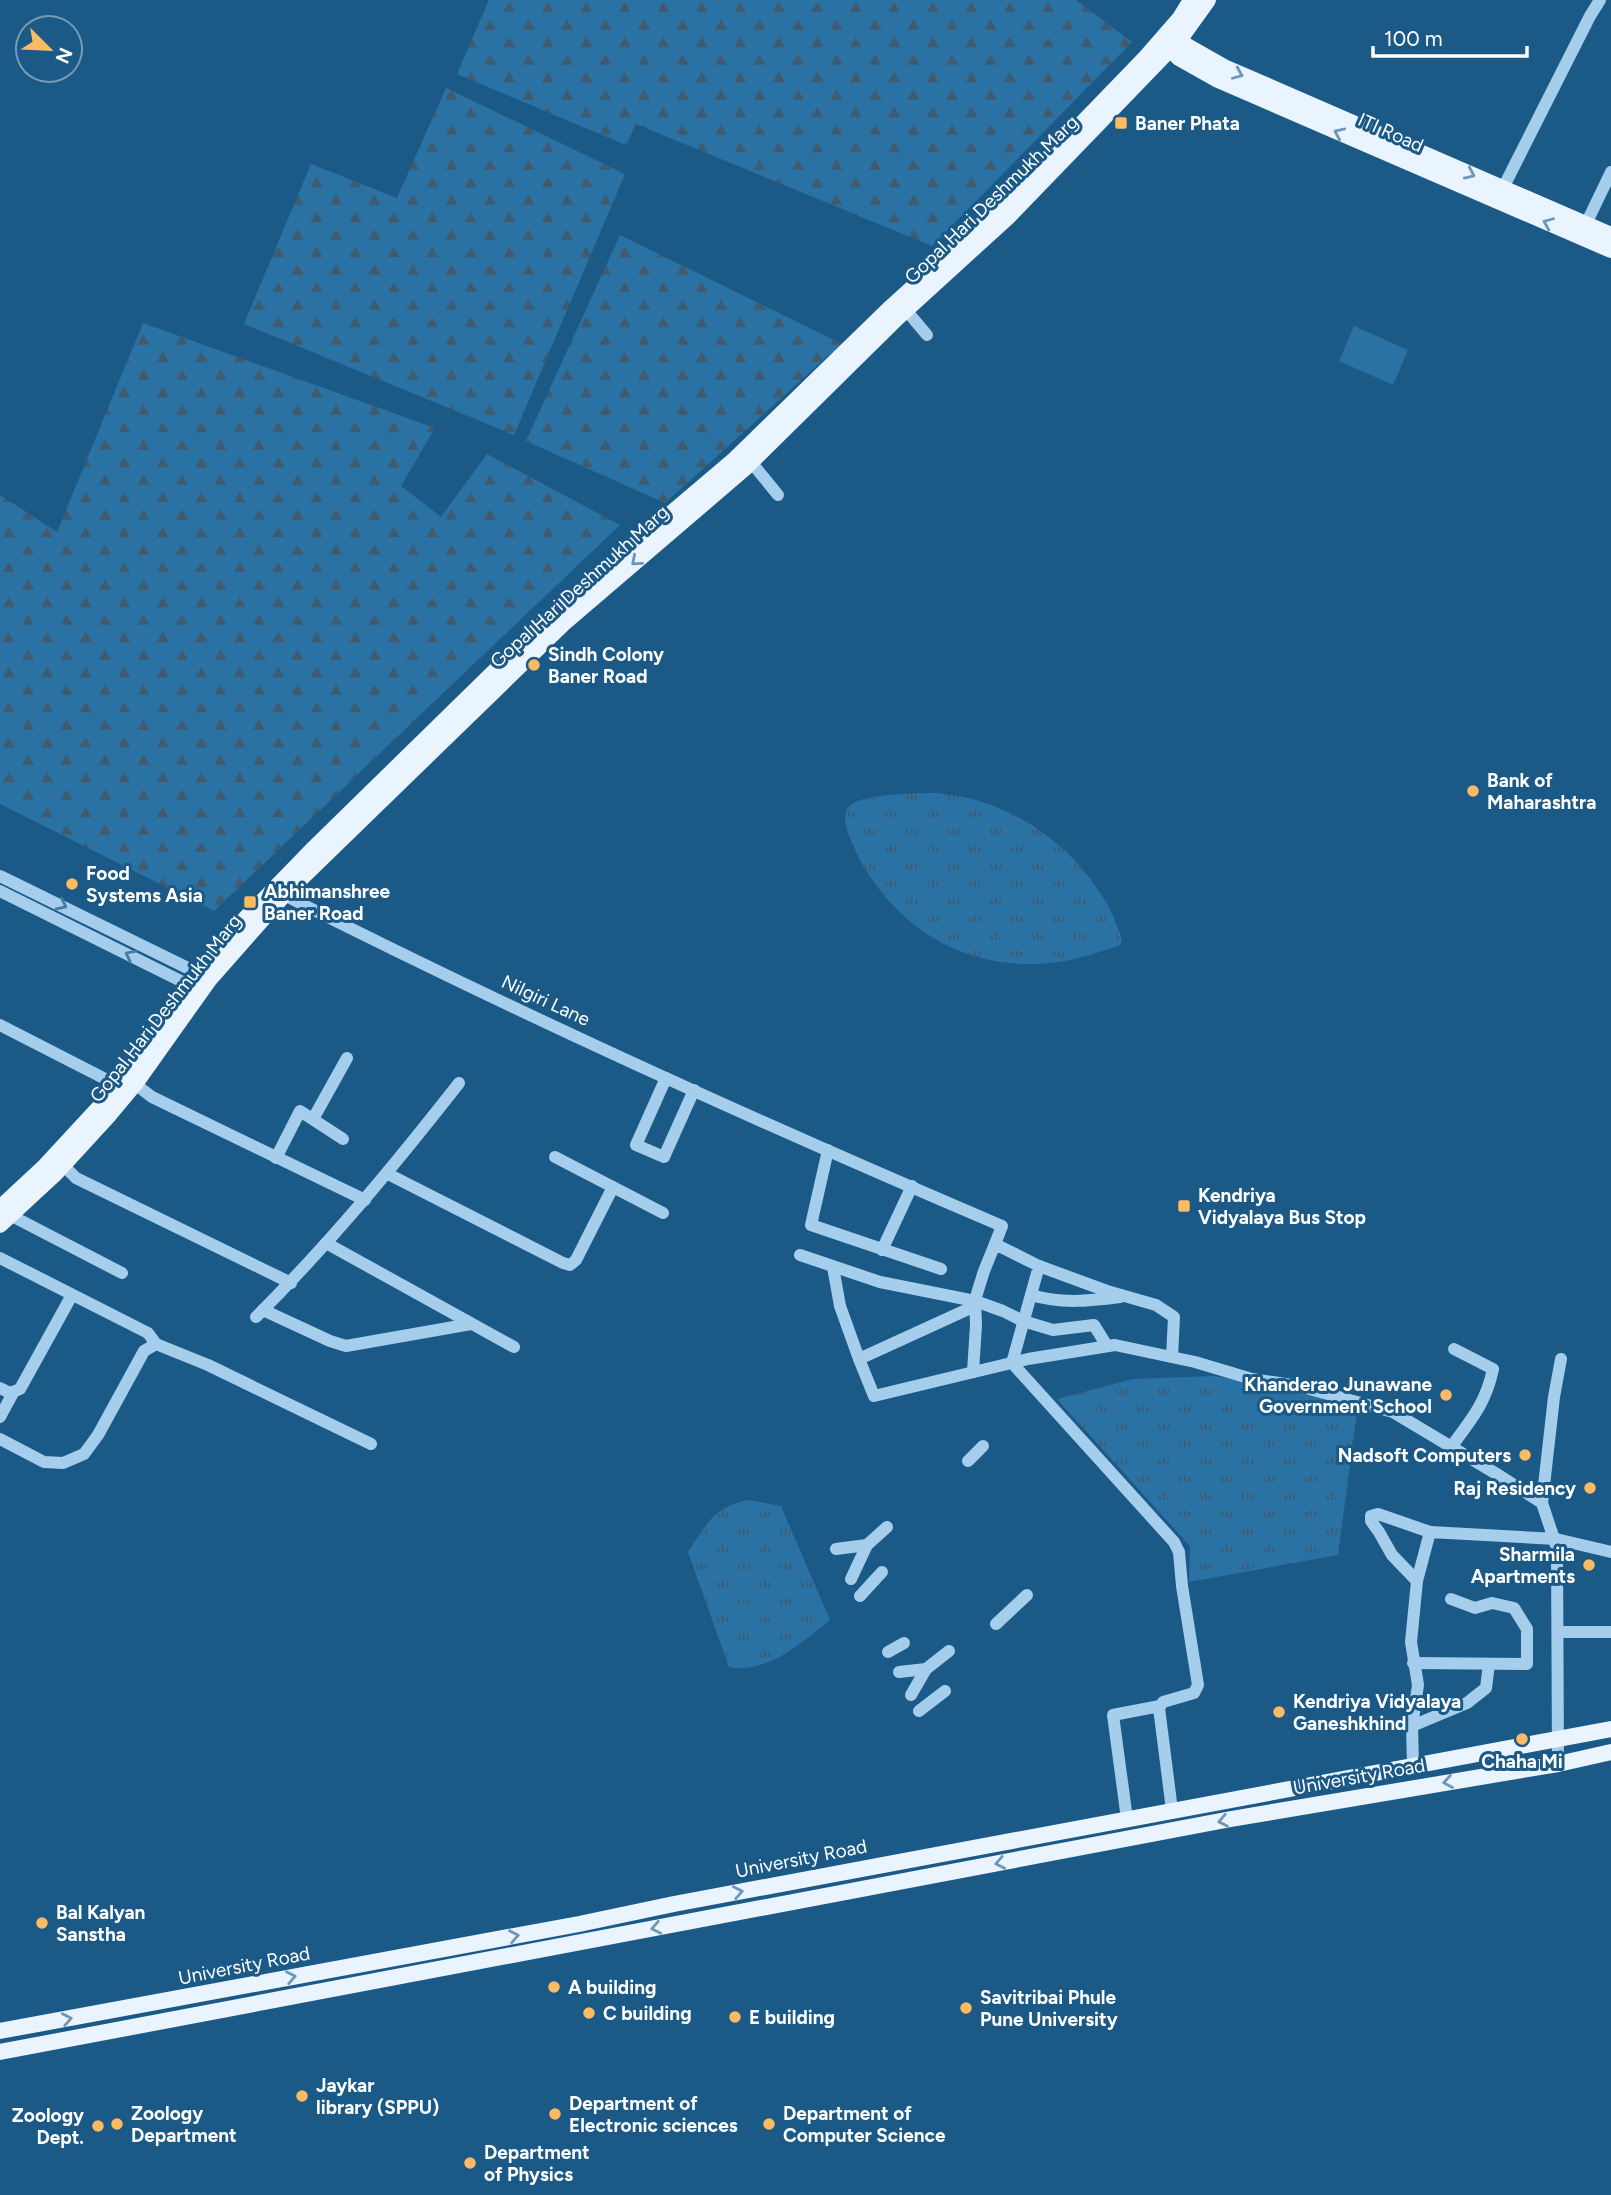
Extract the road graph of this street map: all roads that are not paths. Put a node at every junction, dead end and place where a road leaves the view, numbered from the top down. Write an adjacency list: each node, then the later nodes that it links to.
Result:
1 (1191, 0): 4 (main road, Gopal Hari Deshmukh Marg)
2 (1209, 0): 4 (main road, Gopal Hari Deshmukh Marg)
3 (1600, 0): 6 (street)
4 (1170, 40): 6 (main road, ITI Road); 10 (main road, Gopal Hari Deshmukh Marg); 14 (main road, Gopal Hari Deshmukh Marg)
5 (1611, 172): 7 (street)
6 (1500, 195): 7 (main road, ITI Road); 9 (main road, ITI Road, one-way to 6)
7 (1586, 224): 8 (main road, ITI Road)
8 (1611, 235)
9 (1611, 250)
10 (906, 310): 11 (street); 12 (main road, Gopal Hari Deshmukh Marg)
11 (927, 335)
12 (751, 462): 13 (street); 14 (main road, Gopal Hari Deshmukh Marg, one-way to 14)
13 (778, 495)
14 (541, 636): 17 (main road, Gopal Hari Deshmukh Marg); 18 (main road, Gopal Hari Deshmukh Marg)
15 (0, 876): 18 (street, one-way to 18)
16 (0, 891): 18 (street, one-way to 16)
17 (284, 894): 18 (main road, Gopal Hari Deshmukh Marg); 21 (street, Nilgiri Lane)
18 (200, 983): 23 (main road, Gopal Hari Deshmukh Marg)
19 (0, 1025): 23 (street)
20 (347, 1058): 25 (street)
21 (666, 1077): 24 (street, Nilgiri Lane); 24 (street)
22 (459, 1083): 31 (street)
23 (127, 1085): 29 (street); 30 (main road, Gopal Hari Deshmukh Marg)
24 (694, 1090): 27 (street, Nilgiri Lane)
25 (313, 1119): 26 (street); 29 (street)
26 (343, 1139)
27 (828, 1150): 33 (street, Nilgiri Lane); 39 (street)
28 (555, 1157): 32 (street)
29 (276, 1158): 34 (street)
30 (59, 1160): 36 (main road, Gopal Hari Deshmukh Marg); 46 (street)
31 (387, 1174): 32 (street); 34 (street)
32 (613, 1186): 35 (street)
33 (912, 1186): 38 (street, Nilgiri Lane); 39 (street)
34 (365, 1200): 37 (street)
35 (663, 1213)
36 (3, 1216): 45 (street)
37 (327, 1243): 46 (street); 52 (street)
38 (995, 1244): 42 (street); 50 (street)
39 (882, 1250): 44 (street)
40 (800, 1255): 43 (street)
41 (0, 1258): 47 (street)
42 (1040, 1266): 48 (street); 49 (street)
43 (833, 1267): 50 (street); 58 (street)
44 (941, 1269)
45 (122, 1273)
46 (291, 1283): 52 (street)
47 (72, 1295): 53 (street); 63 (street)
48 (1031, 1295): 49 (street); 51 (street)
49 (1127, 1297): 57 (street)
50 (975, 1304): 51 (street); 58 (street); 61 (street)
51 (1023, 1321): 54 (street); 60 (street)
52 (471, 1324): 55 (street)
53 (156, 1344): 65 (street); 66 (street)
54 (1107, 1346): 57 (street); 60 (street)
55 (514, 1347)
56 (1454, 1349): 68 (street)
57 (1172, 1357): 68 (street)
58 (859, 1359): 61 (street)
59 (1561, 1359): 70 (street)
60 (1012, 1363): 61 (street); 95 (street)
61 (973, 1372)
62 (0, 1388): 63 (street)
63 (13, 1393): 64 (street)
64 (0, 1417)
65 (0, 1439)
66 (371, 1444)
67 (983, 1446): 69 (street)
68 (1451, 1447): 70 (street)
69 (968, 1461)
70 (1542, 1503): 73 (street)
71 (887, 1527): 74 (street)
72 (1430, 1532): 73 (street); 79 (street); 79 (street)
73 (1556, 1539): 76 (street); 84 (street)
74 (867, 1545): 75 (street); 78 (street)
75 (836, 1549)
76 (1611, 1552)
77 (882, 1572): 81 (street)
78 (850, 1579)
79 (1417, 1581): 89 (street)
80 (1027, 1595): 83 (street)
81 (860, 1597)
82 (1451, 1599): 90 (street)
83 (996, 1623)
84 (1558, 1632): 85 (street); 99 (street)
85 (1611, 1632)
86 (904, 1643): 88 (street)
87 (949, 1651): 91 (street)
88 (888, 1652)
89 (1413, 1663): 90 (street); 97 (street)
90 (1489, 1664): 97 (street)
91 (926, 1669): 92 (street); 94 (street)
92 (899, 1672)
93 (945, 1690): 96 (street)
94 (911, 1695)
95 (1160, 1706): 103 (street); 104 (street)
96 (919, 1711)
97 (1412, 1726): 102 (street)
98 (1611, 1729): 99 (main road, University Road)
99 (1558, 1740): 101 (street); 102 (main road, University Road)
100 (1611, 1752): 101 (main road, University Road)
101 (1558, 1763): 106 (main road, University Road, one-way to 106)
102 (1413, 1765): 103 (main road, University Road)
103 (1172, 1810): 104 (main road, University Road)
104 (1127, 1819): 105 (main road, University Road, one-way to 104)
105 (0, 2031)
106 (0, 2052)

